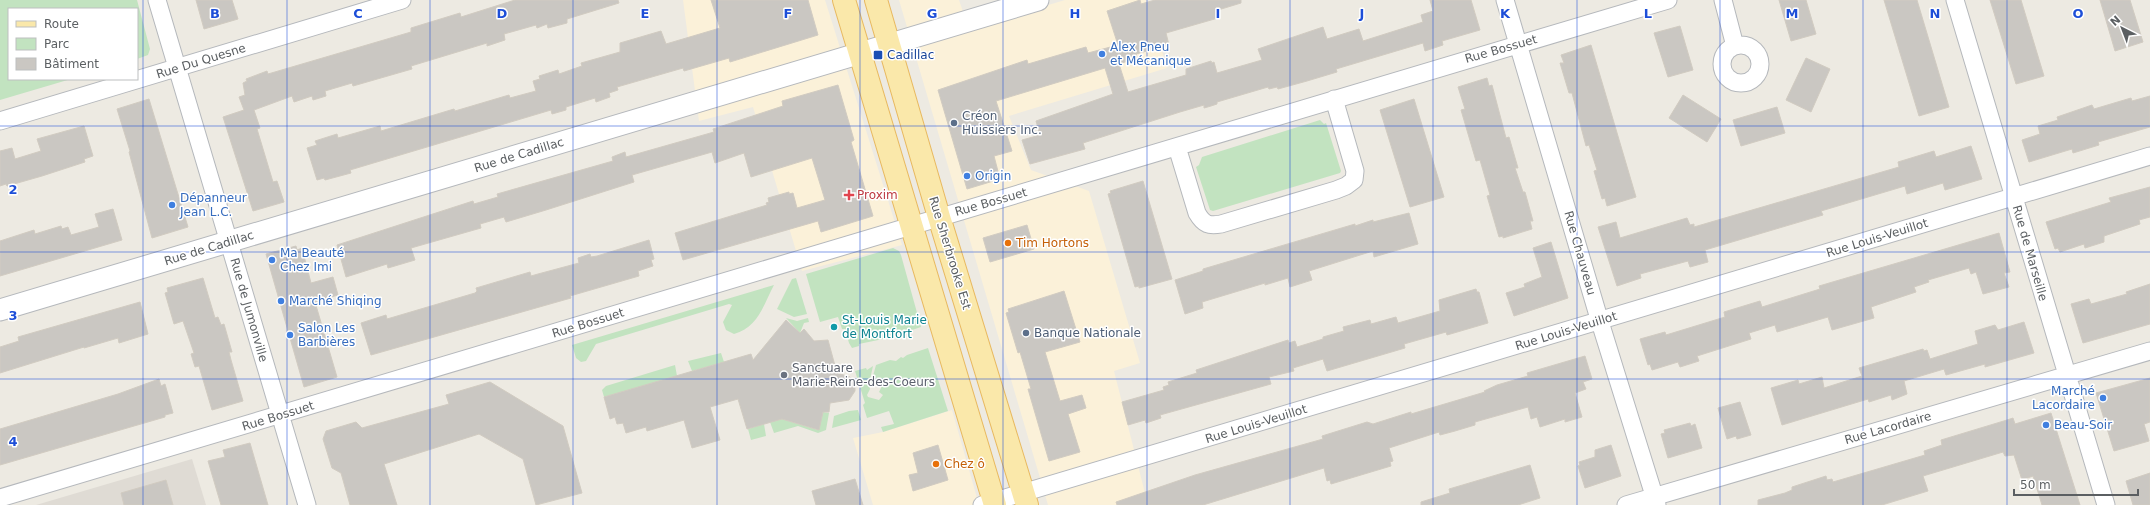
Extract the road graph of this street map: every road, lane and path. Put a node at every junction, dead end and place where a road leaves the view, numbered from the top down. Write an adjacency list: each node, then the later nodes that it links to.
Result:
1 (157, 0): 15 (street, Rue de Jumonville)
2 (402, 0): 10 (street, Rue Du Quesne)
3 (844, 0): 14 (main road)
4 (876, 0): 12 (main road, Rue Sherbrooke Est)
5 (1038, 0): 12 (street, Rue de Cadillac)
6 (1506, 0): 11 (street, Rue Chauveau)
7 (1668, 0): 11 (street, Rue Bossuet)
8 (1723, 0): 13 (street)
9 (1955, 0): 22 (street, Rue de Marseille)
10 (355, 7): 15 (street, Rue Du Quesne)
11 (1519, 44): 18 (street, Rue Bossuet); 27 (street, Rue Chauveau)
12 (890, 45): 14 (street, Rue de Cadillac); 23 (main road, Rue Sherbrooke Est)
13 (1736, 46)
14 (860, 53): 24 (main road); 25 (street, Rue de Cadillac)
15 (177, 68): 17 (street, Rue Du Quesne); 25 (street, Rue de Jumonville)
16 (137, 80): 19 (street, Rue Du Quesne)
17 (138, 80)
18 (1334, 99): 20 (street, Rue Bossuet); 20 (street)
19 (0, 121)
20 (1177, 147): 23 (street, Rue Bossuet)
21 (2150, 156): 22 (street, Rue Louis-Veuillot)
22 (2013, 197): 27 (street, Rue Louis-Veuillot); 29 (street, Rue de Marseille)
23 (939, 217): 24 (street, Rue Bossuet); 32 (main road, Rue Sherbrooke Est)
24 (912, 225): 30 (street, Rue Bossuet); 34 (main road)
25 (229, 242): 26 (street, Rue de Cadillac); 30 (street, Rue de Jumonville)
26 (0, 310)
27 (1600, 322): 32 (street, Rue Louis-Veuillot); 33 (street, Rue Chauveau)
28 (2150, 351): 29 (street, Rue Lacordaire)
29 (2067, 376): 33 (street, Rue Lacordaire); 37 (street, Rue de Marseille)
30 (280, 415): 31 (street, Rue Bossuet); 35 (street, Rue de Jumonville)
31 (0, 498)
32 (1025, 499): 34 (street, Rue Louis-Veuillot)
33 (1655, 501): 36 (street, Rue Lacordaire)
34 (990, 504)
35 (307, 505)
36 (1626, 505)
37 (2106, 505)

